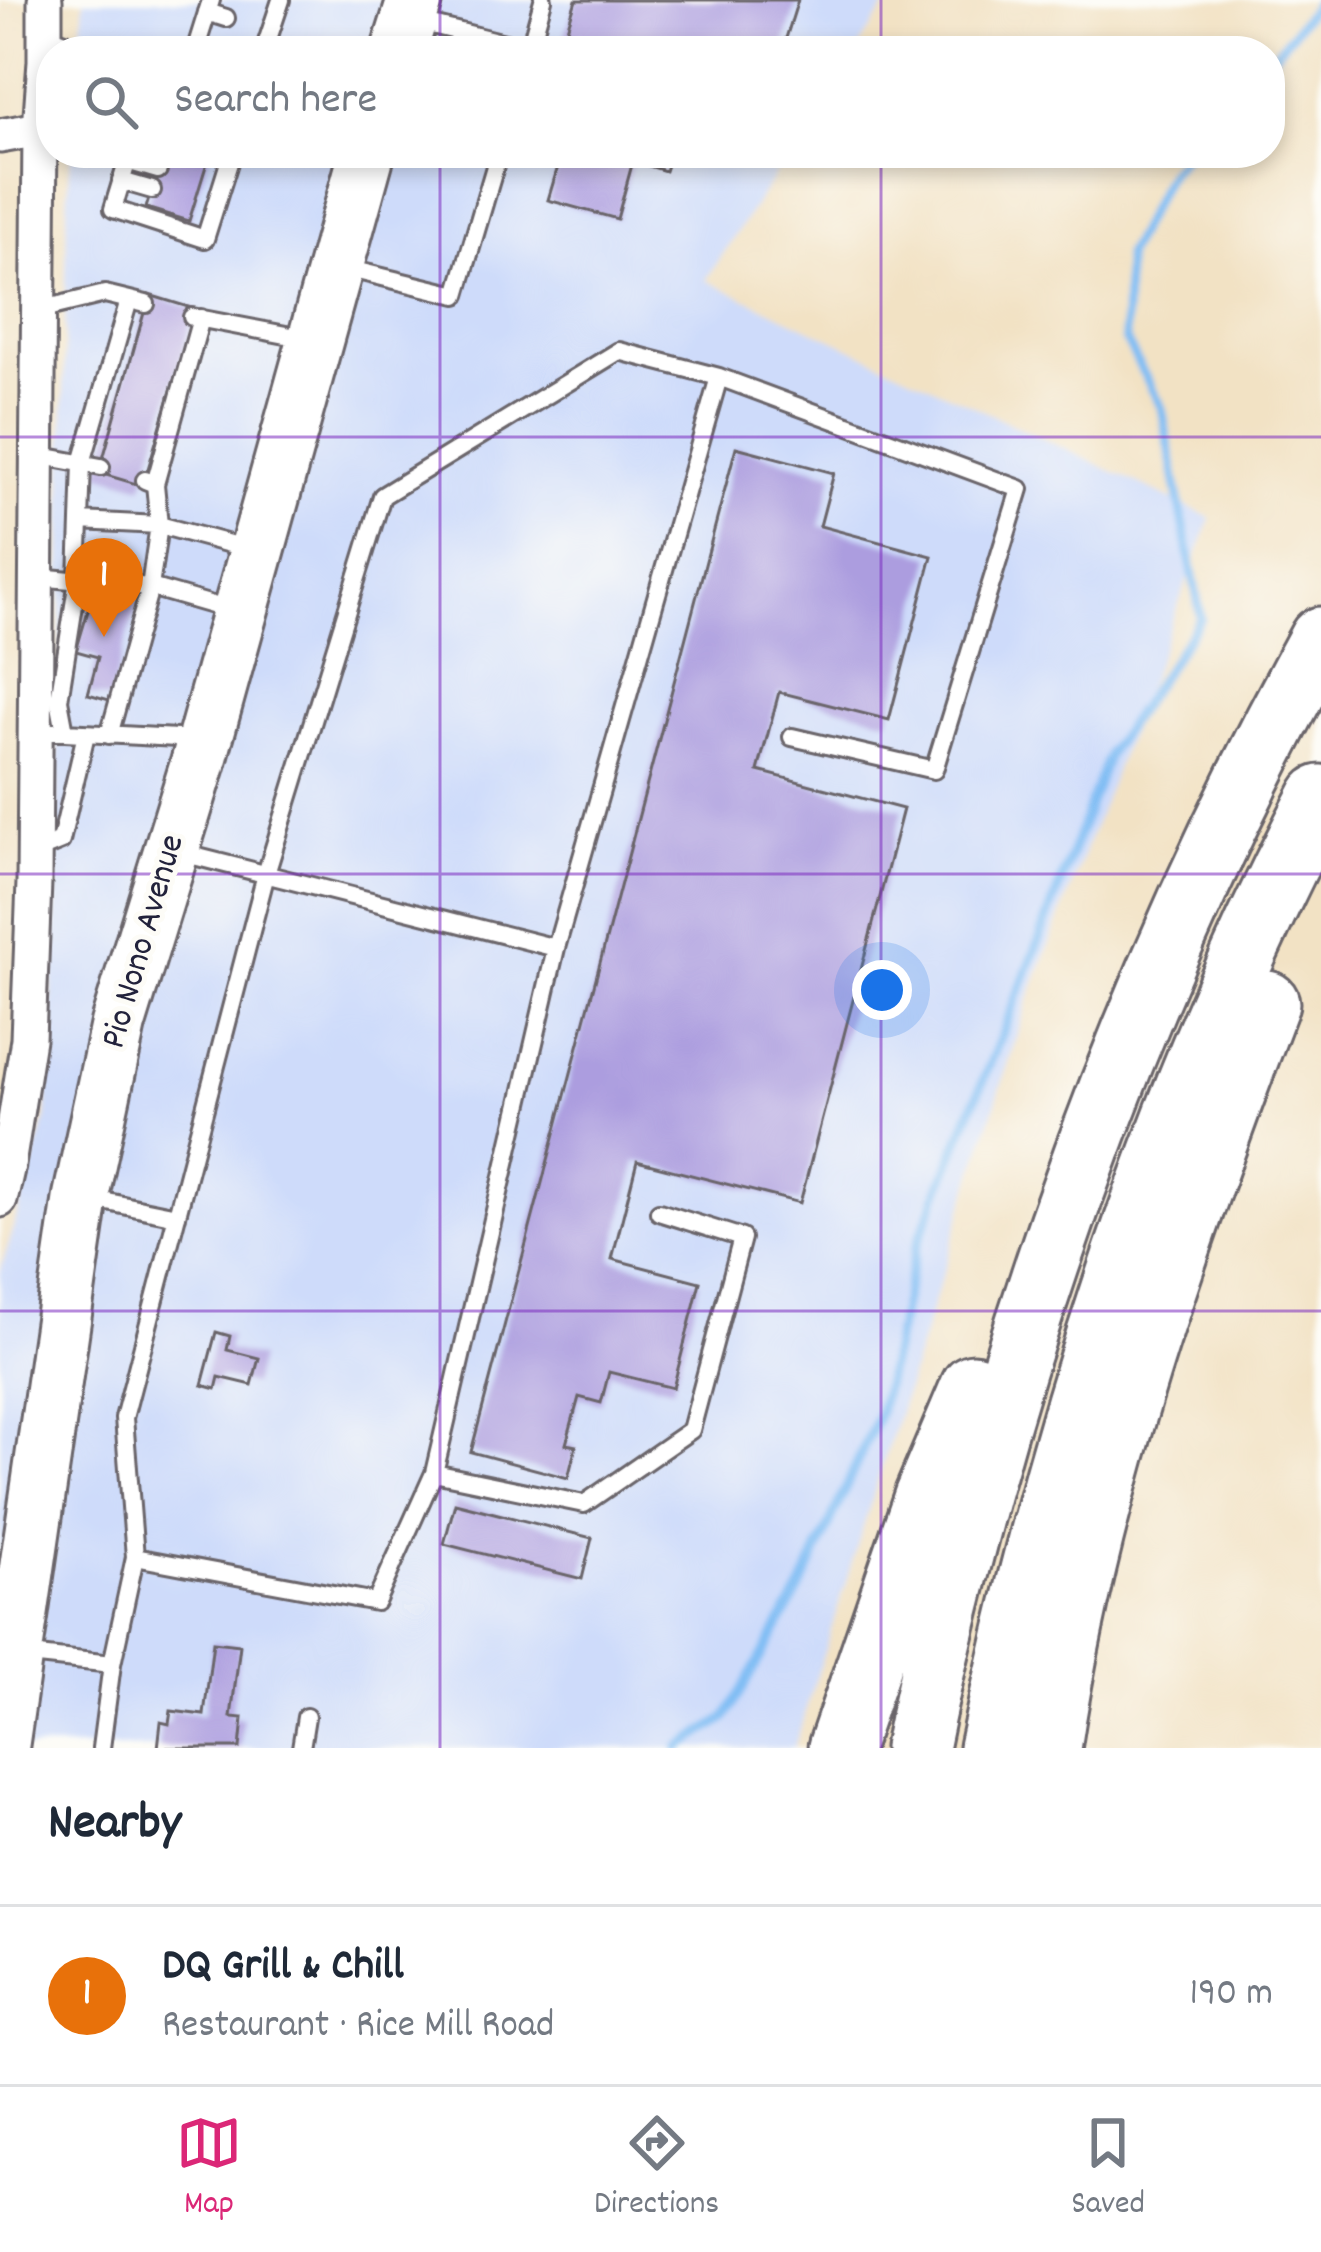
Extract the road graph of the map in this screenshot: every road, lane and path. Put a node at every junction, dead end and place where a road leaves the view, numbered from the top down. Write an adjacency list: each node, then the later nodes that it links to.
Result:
1 (46, 0): 7 (street)
2 (280, 0): 10 (lane)
3 (544, 0): 12 (lane)
4 (209, 6): 5 (lane); 9 (lane)
5 (226, 18)
6 (408, 24): 11 (lane)
7 (46, 34): 8 (lane)
8 (51, 36)
9 (199, 36)
10 (263, 36)
11 (464, 36)
12 (533, 36)
13 (36, 130): 14 (street)
14 (0, 136)
15 (40, 168): 29 (street)
16 (125, 168): 22 (lane)
17 (154, 168): 21 (lane)
18 (228, 168): 25 (lane)
19 (363, 168): 28 (main road, Pio Nono Avenue)
20 (495, 168): 28 (lane)
21 (158, 170)
22 (121, 181): 24 (lane); 27 (lane)
23 (200, 184): 25 (lane)
24 (152, 190)
25 (221, 190): 27 (lane)
26 (194, 203): 27 (lane)
27 (214, 209)
28 (334, 266): 30 (main road, Pio Nono Avenue)
29 (39, 310): 32 (street); 33 (lane)
30 (314, 340): 35 (lane); 36 (main road, Pio Nono Avenue)
31 (719, 377): 45 (lane); 51 (lane); 52 (lane)
32 (38, 455): 33 (lane); 37 (street)
33 (91, 465): 34 (lane)
34 (80, 521): 35 (lane); 38 (lane)
35 (159, 525): 36 (lane); 39 (lane)
36 (256, 551): 40 (main road, Pio Nono Avenue)
37 (37, 577): 38 (lane); 42 (street)
38 (78, 580): 39 (lane); 42 (lane)
39 (150, 587): 40 (lane); 44 (lane)
40 (239, 613): 46 (main road, Pio Nono Avenue)
41 (1321, 639): 55 (highway)
42 (50, 732): 43 (lane); 50 (street)
43 (86, 734): 44 (lane); 50 (lane)
44 (110, 735): 46 (lane)
45 (792, 737)
46 (204, 740): 49 (main road, Pio Nono Avenue)
47 (1321, 796): 68 (highway)
48 (1321, 846): 69 (highway)
49 (171, 850): 51 (lane); 53 (main road, Pio Nono Avenue)
50 (34, 852): 54 (street)
51 (266, 874): 52 (lane); 57 (lane)
52 (556, 948): 58 (lane)
53 (81, 1196): 57 (lane); 60 (main road, Pio Nono Avenue)
54 (0, 1200)
55 (1064, 1209): 66 (highway); 67 (highway)
56 (659, 1212): 58 (lane)
57 (177, 1216): 59 (lane)
58 (434, 1473): 59 (lane)
59 (134, 1557): 61 (lane)
60 (11, 1608): 61 (lane); 63 (main road, Pio Nono Avenue)
61 (112, 1664): 64 (lane)
62 (306, 1717): 65 (lane)
63 (1, 1748)
64 (101, 1748)
65 (302, 1748)
66 (840, 1748)
67 (916, 1748)
68 (991, 1748)
69 (1049, 1748)

